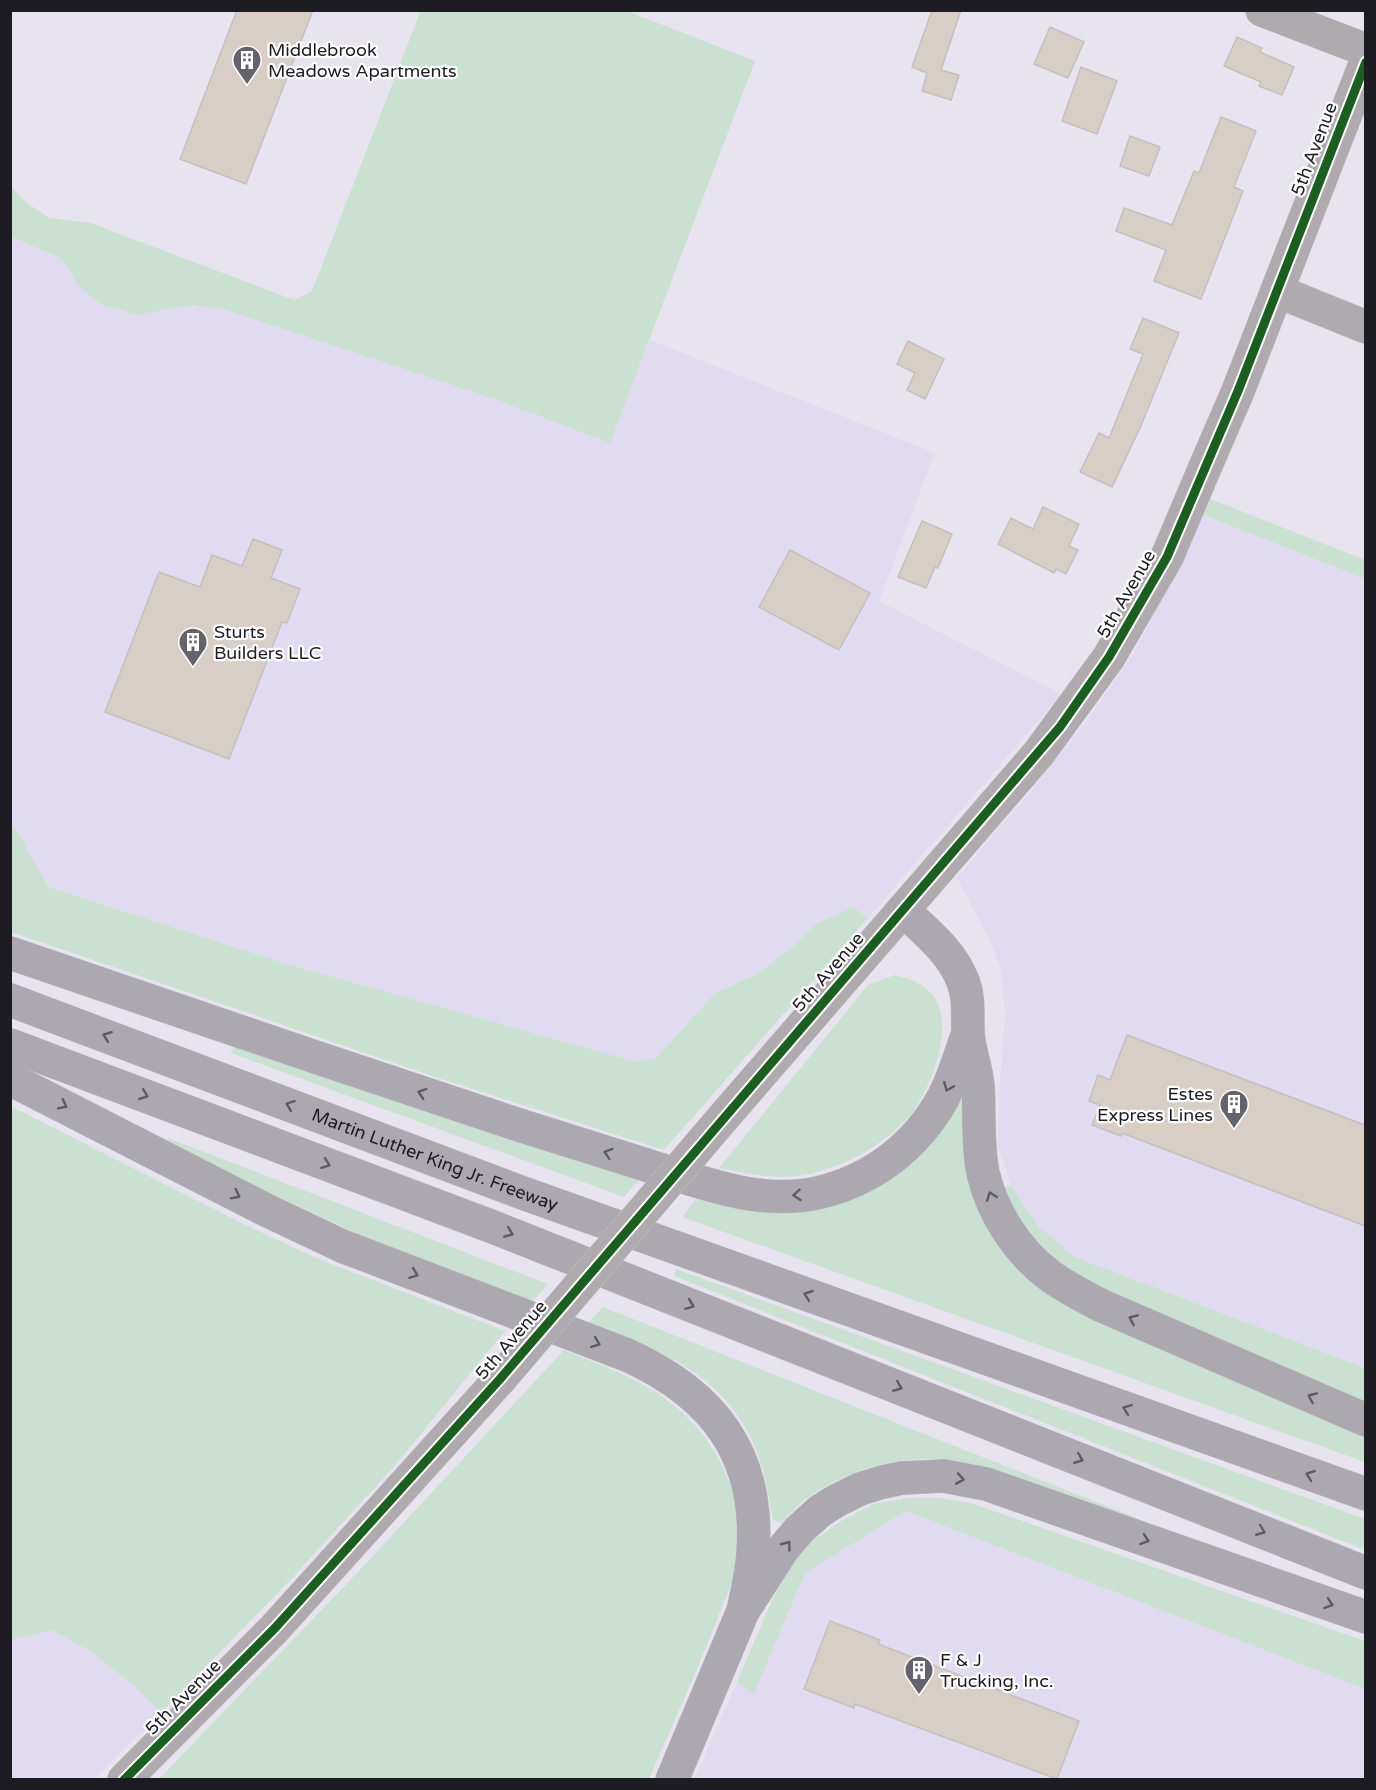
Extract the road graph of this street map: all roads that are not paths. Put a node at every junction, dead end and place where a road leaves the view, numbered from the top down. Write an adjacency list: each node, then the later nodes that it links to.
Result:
1 (1262, 10): 2 (street)
2 (1365, 50)
3 (1365, 62): 4 (street, 5th Avenue)
4 (1277, 291): 5 (street); 6 (street, 5th Avenue)
5 (1365, 327)
6 (903, 910): 9 (highway); 17 (street, 5th Avenue, bridge)
7 (10, 953): 9 (highway, one-way to 7)
8 (10, 1000): 13 (highway, Martin Luther King Jr. Freeway, one-way to 8)
9 (968, 1033): 12 (highway, one-way to 9)
10 (10, 1045): 14 (highway, one-way to 14)
11 (10, 1079): 15 (highway, one-way to 15)
12 (1365, 1420)
13 (1365, 1494)
14 (1365, 1573)
15 (743, 1611): 16 (highway, one-way to 16); 18 (highway)
16 (1365, 1617)
17 (124, 1779)
18 (672, 1779)

